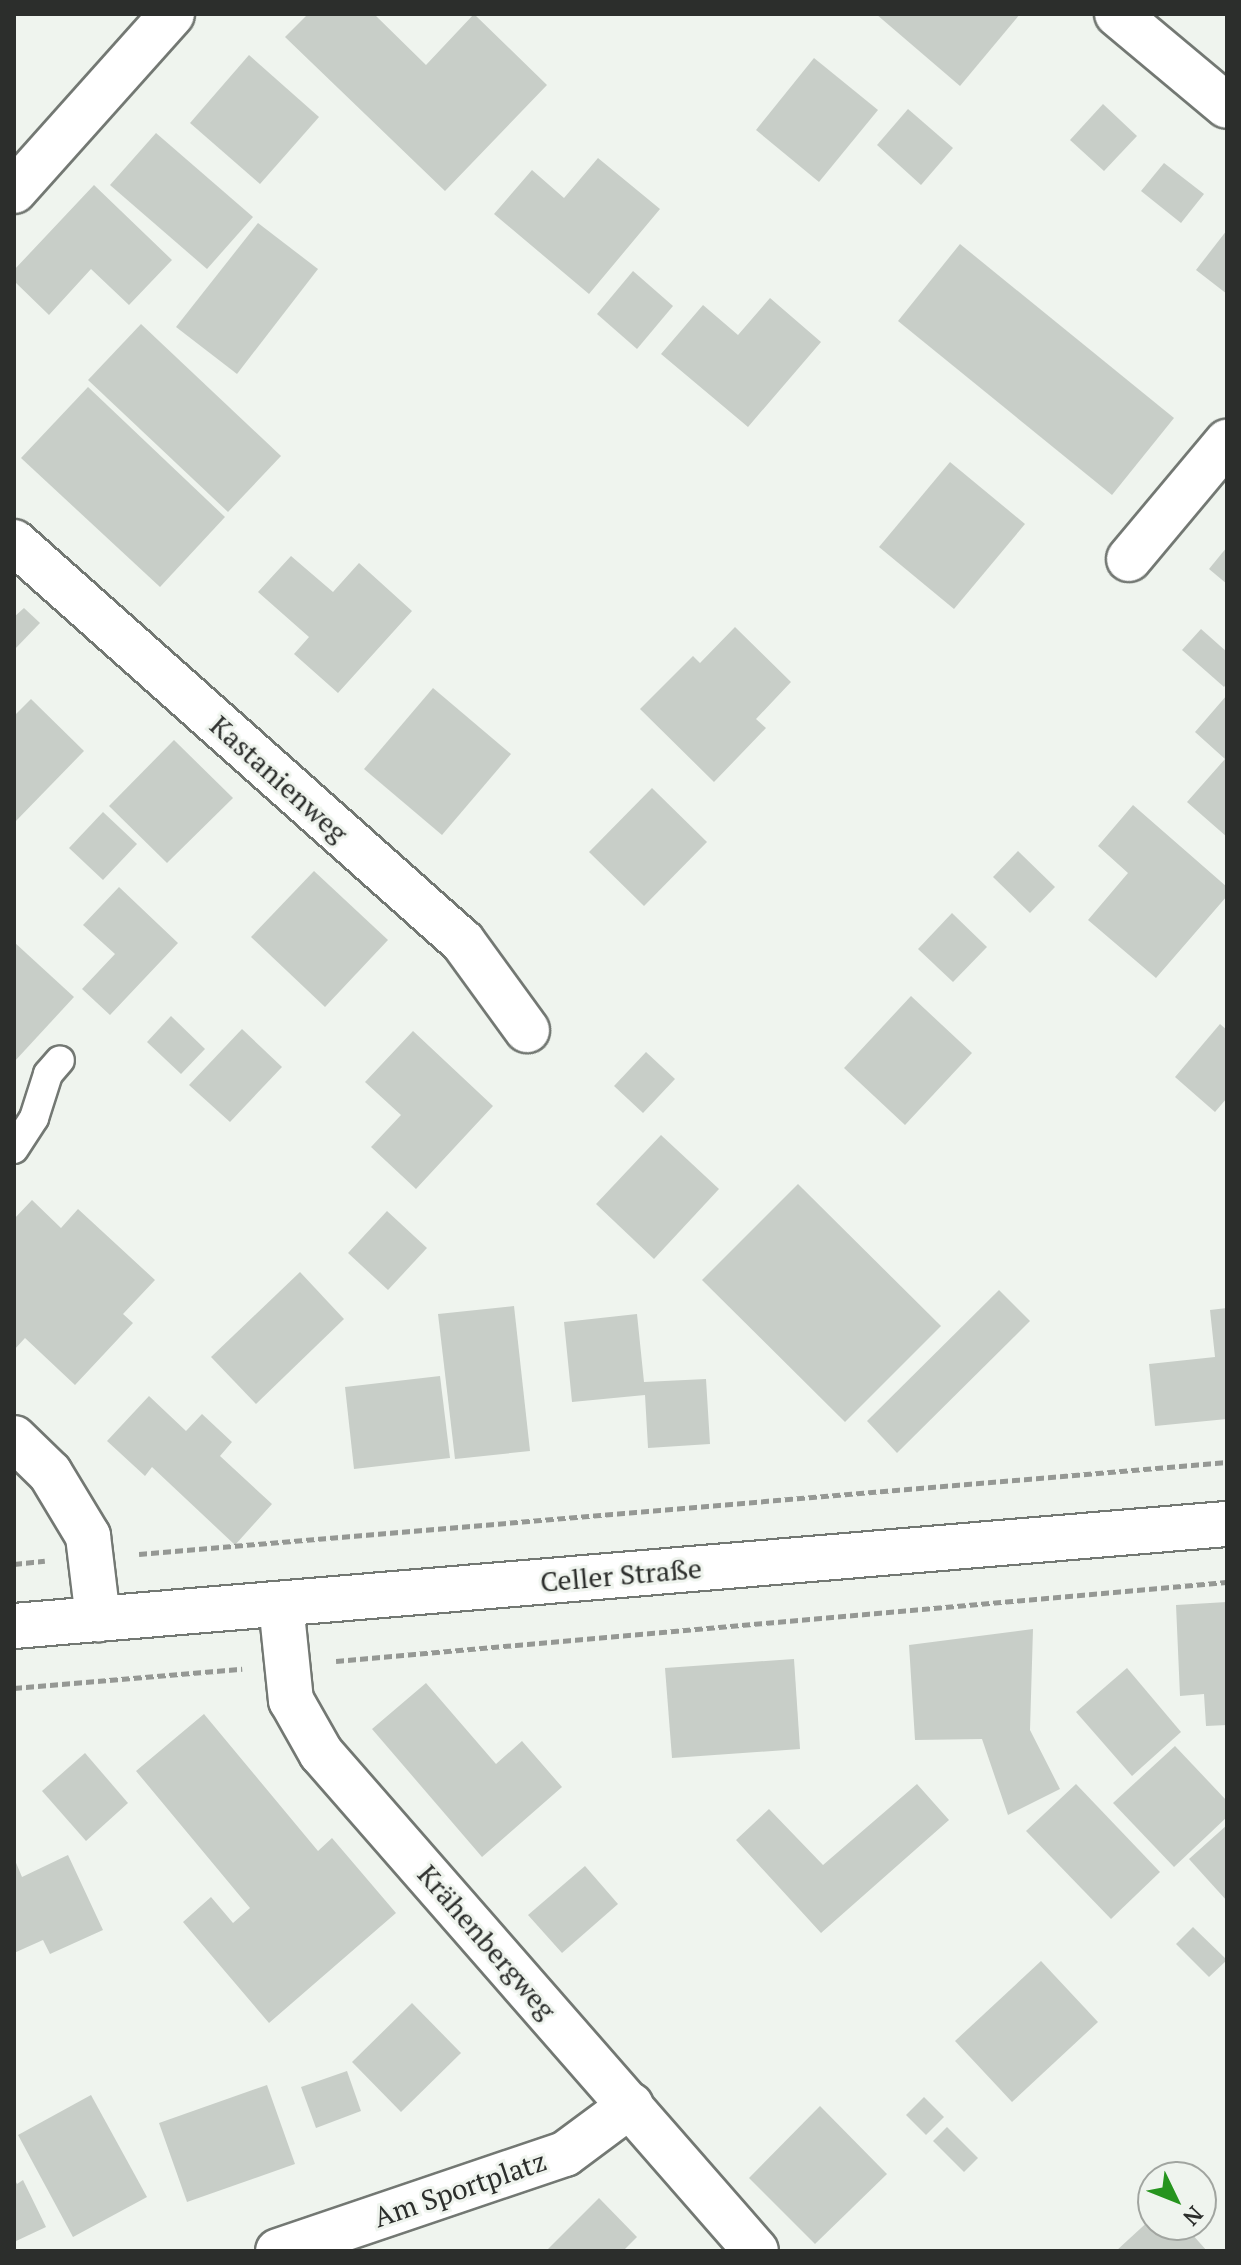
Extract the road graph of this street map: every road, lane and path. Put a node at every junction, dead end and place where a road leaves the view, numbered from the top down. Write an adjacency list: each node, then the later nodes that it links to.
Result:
1 (172, 14): 4 (street)
2 (1132, 18): 3 (street)
3 (1227, 106)
4 (14, 191)
5 (1227, 442): 7 (street)
6 (14, 542): 8 (street, Kastanienweg)
7 (1129, 559)
8 (527, 1030)
9 (60, 1060): 10 (lane)
10 (14, 1149)
11 (14, 1438): 14 (street)
12 (1227, 1462): 14 (path)
13 (1227, 1524): 17 (street, Celler Straße)
14 (91, 1557): 15 (path); 18 (street)
15 (14, 1564)
16 (1227, 1582): 20 (path)
17 (281, 1604): 18 (street, Celler Straße); 23 (street, Krähenbergweg)
18 (98, 1619): 19 (street, Celler Straße)
19 (14, 1626)
20 (493, 1647)
21 (101, 1681): 22 (path)
22 (14, 1688)
23 (631, 2105): 24 (street, Am Sportplatz); 25 (street, Krähenbergweg)
24 (278, 2251)
25 (756, 2251)

